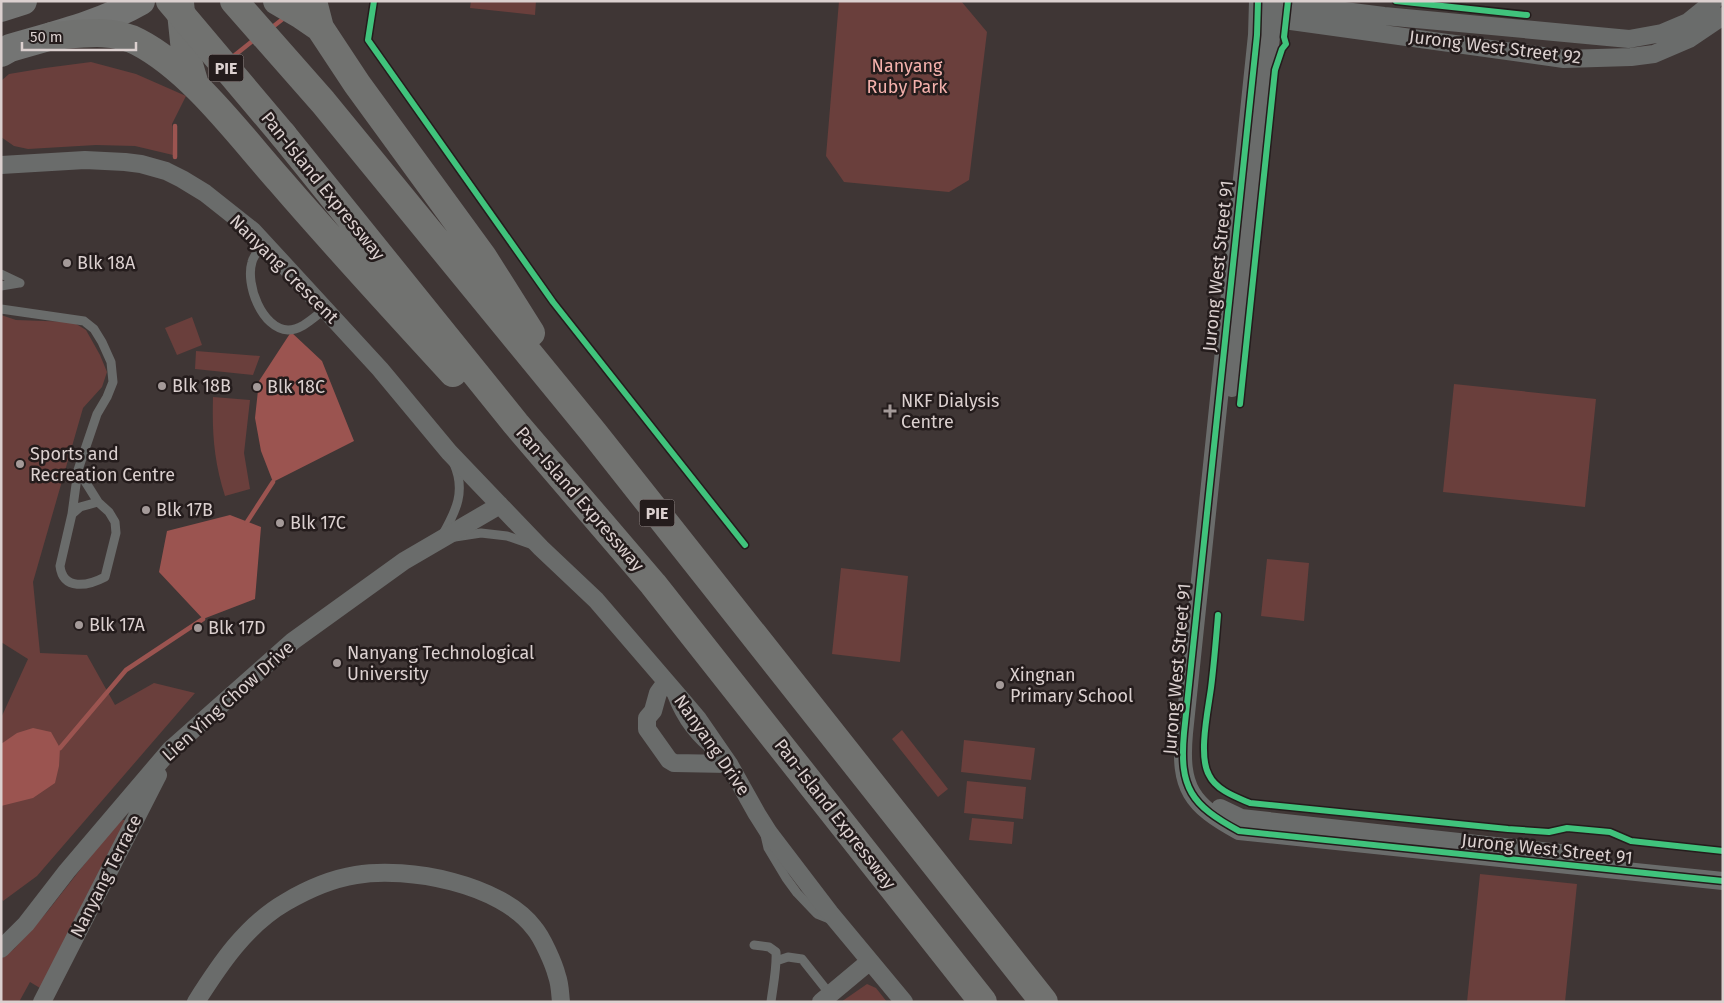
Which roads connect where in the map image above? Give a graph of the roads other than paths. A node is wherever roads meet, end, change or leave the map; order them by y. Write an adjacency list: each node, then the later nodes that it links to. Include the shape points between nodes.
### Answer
1 (23, 1): 10 (main road)
2 (141, 1): 14 (main road)
3 (170, 1): 24 (highway, Pan-Island Expressway / PIE, bridge, via 283,135)
4 (180, 1): 17 (highway, via 185,52)
5 (234, 1): 25 (highway, PIE, via 323,102)
6 (277, 1): 12 (highway)
7 (313, 1): 12 (highway)
8 (1714, 1): 13 (street, Jurong West Street 92, via 1688,22 1662,33 1629,40)
9 (1268, 7): 13 (street, Jurong West Street 92); 16 (street, Jurong West Street 92); 36 (street, Jurong West Street 91, via 1192,756 1196,778 1208,797 1223,810 1241,818); 37 (street, Jurong West Street 91, via 1183,741 1186,783 1201,806 1238,831)
10 (1, 8)
11 (1723, 16): 16 (street, Jurong West Street 92, via 1689,39 1654,54)
12 (320, 28): 25 (highway, via 483,257)
13 (1566, 34): 16 (street)
14 (52, 36): 15 (main road); 17 (highway, via 120,35 137,41 162,57)
15 (1, 53)
16 (1564, 59)
17 (194, 85): 24 (highway, via 353,265 494,417)
18 (1, 165): 19 (street, Nanyang Crescent, via 85,160 125,162 166,171 205,193)
19 (264, 243): 23 (street, Nanyang Crescent); 23 (lane, via 252,262 251,270 254,294 261,311 278,328 290,330 304,325)
20 (1, 274): 21 (lane, via 20,283)
21 (1, 286)
22 (1, 309): 27 (lane, via 84,321 102,342 111,362 112,382)
23 (324, 310): 26 (street, Nanyang Crescent, via 380,369)
24 (516, 424): 48 (highway, Pan-Island Expressway / PIE, via 653,584)
25 (594, 433): 49 (highway, PIE)
26 (449, 452): 29 (street, Nanyang Crescent); 31 (lane, via 459,478 459,499)
27 (78, 470): 28 (lane); 30 (lane)
28 (98, 502): 30 (lane, via 80,507); 30 (lane, via 115,522 116,533 105,576 98,580 72,584 61,573)
29 (500, 505): 31 (street, Lien Ying Chow Drive); 32 (street, Nanyang Drive)
30 (72, 514)
31 (440, 539): 32 (lane, via 481,533 507,536); 34 (street, Lien Ying Chow Drive, via 404,561 294,641)
32 (541, 548): 33 (street, Nanyang Drive, via 596,600)
33 (666, 682): 35 (street, Nanyang Drive); 35 (street, via 658,693 647,724 669,760 674,763)
34 (170, 750): 39 (street, Lien Ying Chow Drive, via 26,924); 43 (street, Nanyang Terrace)
35 (730, 764): 41 (street, Nanyang Drive, via 761,820)
36 (1723, 870)
37 (1723, 881)
38 (754, 945): 40 (lane, via 769,946 776,952)
39 (1, 949)
40 (776, 961): 42 (lane, via 788,957 802,959); 46 (lane)
41 (870, 961): 42 (street); 47 (street, Nanyang Drive)
42 (826, 998)
43 (42, 1002)
44 (196, 1002): 45 (street, via 237,942 285,902 332,880 358,874 387,873 416,874 464,885 516,910 535,928 541,939 557,975)
45 (561, 1002)
46 (772, 1002)
47 (904, 1002)
48 (983, 1002)
49 (1045, 1002)

